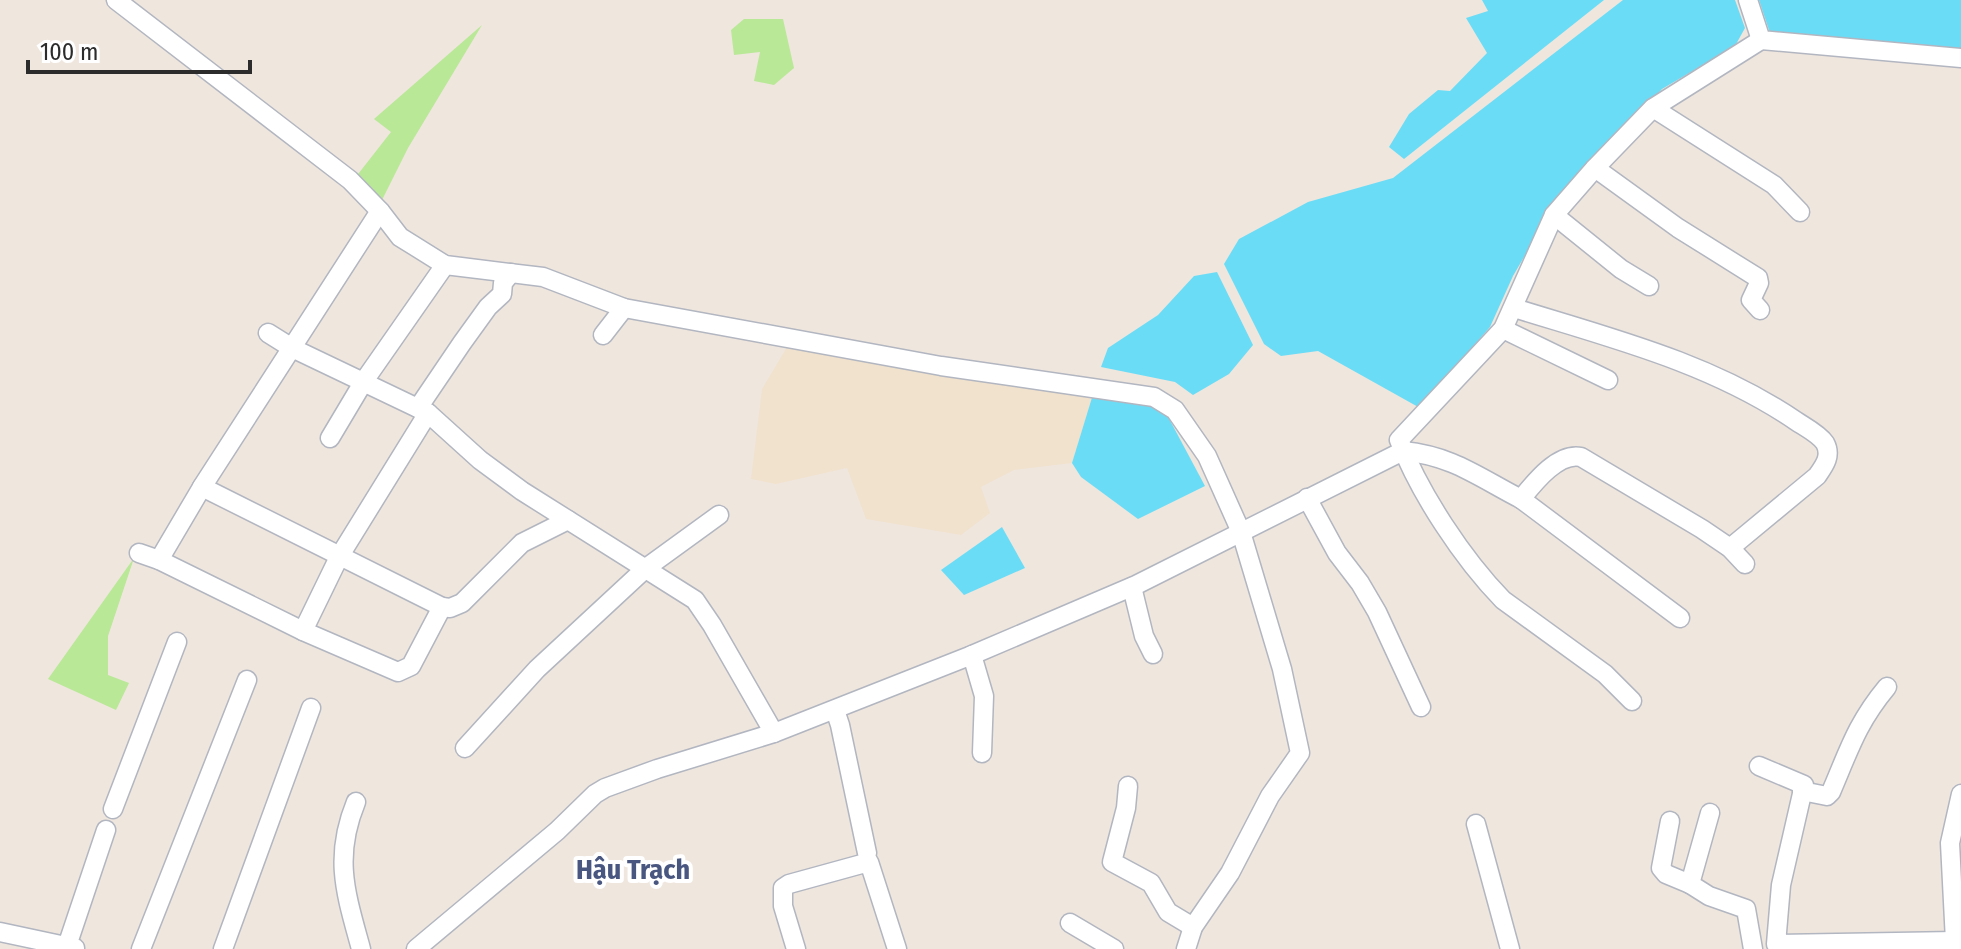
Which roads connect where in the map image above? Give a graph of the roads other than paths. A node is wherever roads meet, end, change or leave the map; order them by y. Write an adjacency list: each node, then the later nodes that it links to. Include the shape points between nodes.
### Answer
1 (116, 0): 7 (street, via 350,180)
2 (1748, 0): 3 (street)
3 (1761, 40): 4 (street); 5 (street)
4 (1961, 58)
5 (1653, 108): 6 (street); 8 (street, via 1774,185)
6 (1595, 168): 9 (street); 15 (street, via 1758,278 1751,300)
7 (380, 211): 10 (street, via 400,237); 19 (street)
8 (1800, 212)
9 (1554, 215): 12 (street); 14 (street)
10 (445, 265): 11 (street); 21 (street)
11 (511, 273): 13 (street, via 543,277); 22 (street)
12 (1649, 286)
13 (624, 308): 18 (street); 30 (street, via 941,366 1154,397 1175,410 1207,456)
14 (1514, 308): 16 (street); 31 (street, via 1707,372 1773,405 1820,437 1828,454 1817,476)
15 (1760, 310)
16 (1503, 329): 20 (street); 24 (street, via 1399,440)
17 (268, 333): 19 (street)
18 (603, 335)
19 (292, 348): 21 (street); 25 (street)
20 (1608, 380)
21 (364, 381): 22 (street); 23 (street)
22 (423, 411): 29 (street, via 496,472); 33 (street)
23 (330, 438)
24 (1403, 451): 26 (street); 27 (street, via 1456,462); 46 (street, via 1443,520 1503,600 1605,674)
25 (202, 487): 33 (street); 34 (street)
26 (1307, 498): 30 (street); 47 (street, via 1377,612)
27 (1521, 499): 31 (street, via 1561,460 1575,456); 39 (street)
28 (719, 515): 36 (street)
29 (568, 520): 36 (street); 38 (street, via 522,543 462,603)
30 (1241, 532): 37 (street); 66 (street, via 1282,669 1300,753)
31 (1730, 548): 35 (street)
32 (139, 553): 34 (street)
33 (339, 557): 38 (street); 40 (street)
34 (159, 560): 40 (street)
35 (1745, 564)
36 (646, 568): 50 (street, via 702,609); 51 (street, via 537,669)
37 (1132, 587): 42 (street); 43 (street)
38 (442, 607): 40 (street, via 411,666 398,672)
39 (1680, 618)
40 (303, 631)
41 (177, 642): 58 (street)
42 (1153, 654)
43 (972, 655): 49 (street); 52 (street, via 984,696)
44 (247, 680): 71 (street)
45 (1887, 687): 55 (street, via 1857,727 1831,792 1820,797)
46 (1632, 701)
47 (1421, 707)
48 (311, 708): 72 (street)
49 (835, 710): 50 (street); 63 (street)
50 (774, 733): 74 (street, via 595,794)
51 (465, 748)
52 (982, 753)
53 (1759, 766): 55 (street, via 1804,785)
54 (1128, 786): 66 (street, via 1112,862 1151,883 1168,912)
55 (1802, 791): 69 (street, via 1781,885)
56 (1961, 794): 68 (street, via 1950,843)
57 (356, 802): 73 (street, via 343,875)
58 (113, 809)
59 (1710, 813): 64 (street)
60 (1670, 821): 64 (street, via 1661,868)
61 (1476, 824): 79 (street)
62 (106, 830): 70 (street)
63 (867, 853)
64 (1690, 884): 80 (street, via 1746,909)
65 (1070, 923): 77 (street)
66 (1193, 927): 78 (street)
67 (0, 932): 70 (street)
68 (1958, 941): 69 (street)
69 (1776, 944): 80 (street)
70 (72, 948)
71 (141, 949)
72 (223, 949)
73 (361, 949)
74 (416, 949)
75 (796, 949): 76 (street, via 783,888 869,862)
76 (897, 949)
77 (1114, 949)
78 (1186, 949)
79 (1510, 949)
80 (1754, 949)

